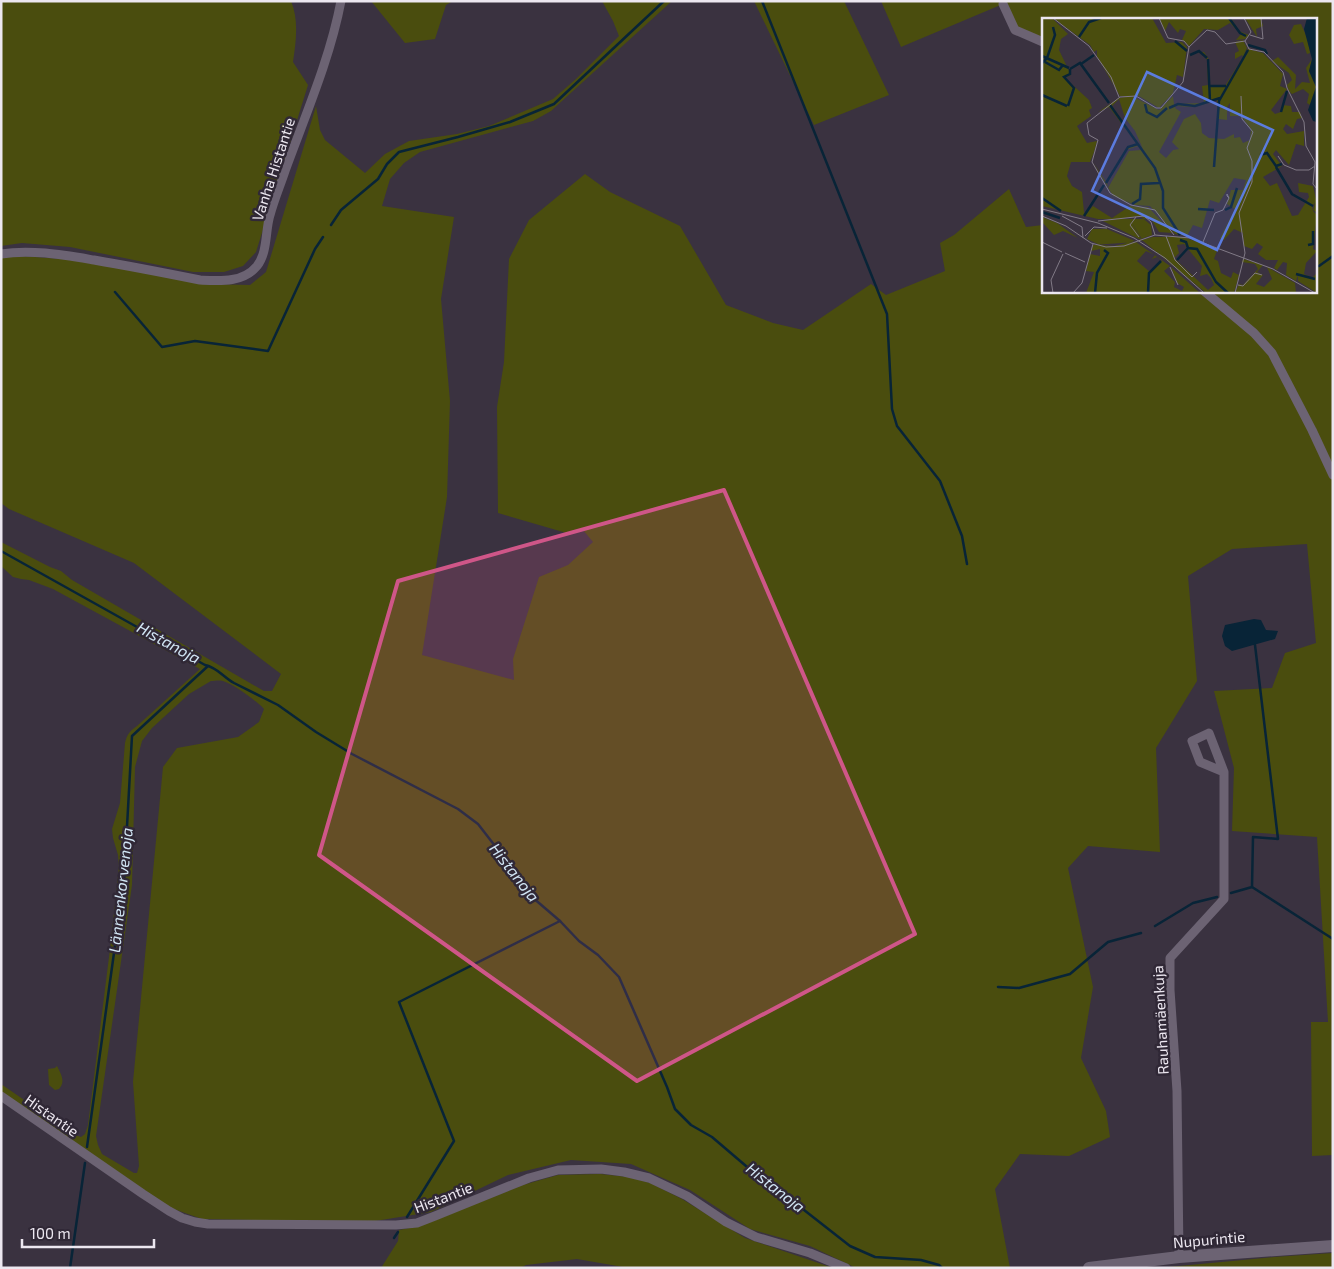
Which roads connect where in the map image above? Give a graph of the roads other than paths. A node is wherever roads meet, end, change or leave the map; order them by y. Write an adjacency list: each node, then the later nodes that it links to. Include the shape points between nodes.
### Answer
1 (341, 1): 4 (street, Vanha Histantie, via 330,48 270,214 263,256 247,275 233,280 200,280 76,257 45,253)
2 (1003, 4): 3 (street, via 1015,30)
3 (1042, 42)
4 (1, 254)
5 (1205, 292): 6 (street, via 1254,333 1272,353)
6 (1333, 475)
7 (1224, 772): 10 (street, Rauhamäenkuja, via 1224,900 1170,958 1177,1091)
8 (1, 1096): 11 (street, Histantie, via 142,1194 182,1218 195,1222 396,1225 435,1216 529,1178 558,1170 601,1169 649,1178 687,1196 742,1230)
9 (1333, 1246): 10 (main road, Nupurintie)
10 (1179, 1258): 12 (main road, Nupurintie)
11 (846, 1268)
12 (1089, 1268)

